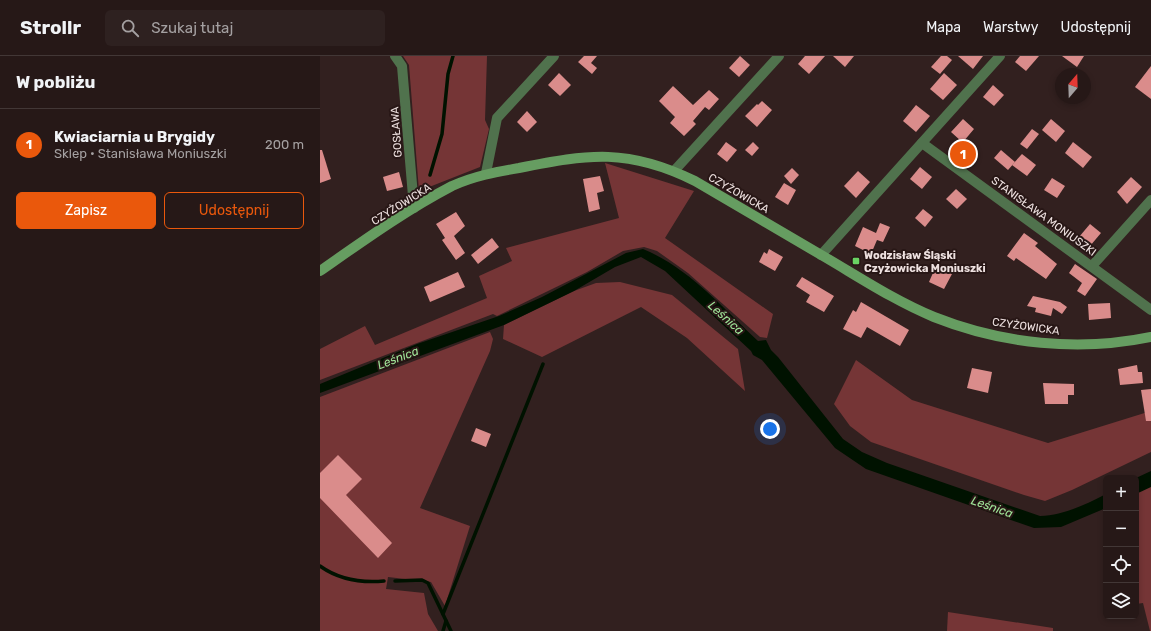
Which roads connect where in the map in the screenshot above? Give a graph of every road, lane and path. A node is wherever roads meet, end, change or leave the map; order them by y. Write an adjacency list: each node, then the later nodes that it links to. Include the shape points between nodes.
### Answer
1 (395, 56): 9 (street, GOSŁAWA, via 402,66)
2 (554, 56): 7 (street, via 497,118)
3 (779, 56): 6 (street)
4 (1000, 56): 5 (street)
5 (922, 143): 10 (street); 11 (street, STANISŁAWA MONIUSZKI)
6 (674, 171): 7 (street, CZYŻOWICKA, via 643,161 603,156 553,161); 10 (street, CZYŻOWICKA)
7 (486, 173): 9 (street, CZYŻOWICKA, via 453,186)
8 (1151, 200): 11 (street)
9 (414, 208): 12 (street, CZYŻOWICKA)
10 (821, 255): 14 (street, CZYŻOWICKA, via 891,296 934,316 1000,336 1034,342 1080,344 1102,344)
11 (1092, 266): 13 (street, STANISŁAWA MONIUSZKI)
12 (320, 271)
13 (1151, 310)
14 (1151, 337)

